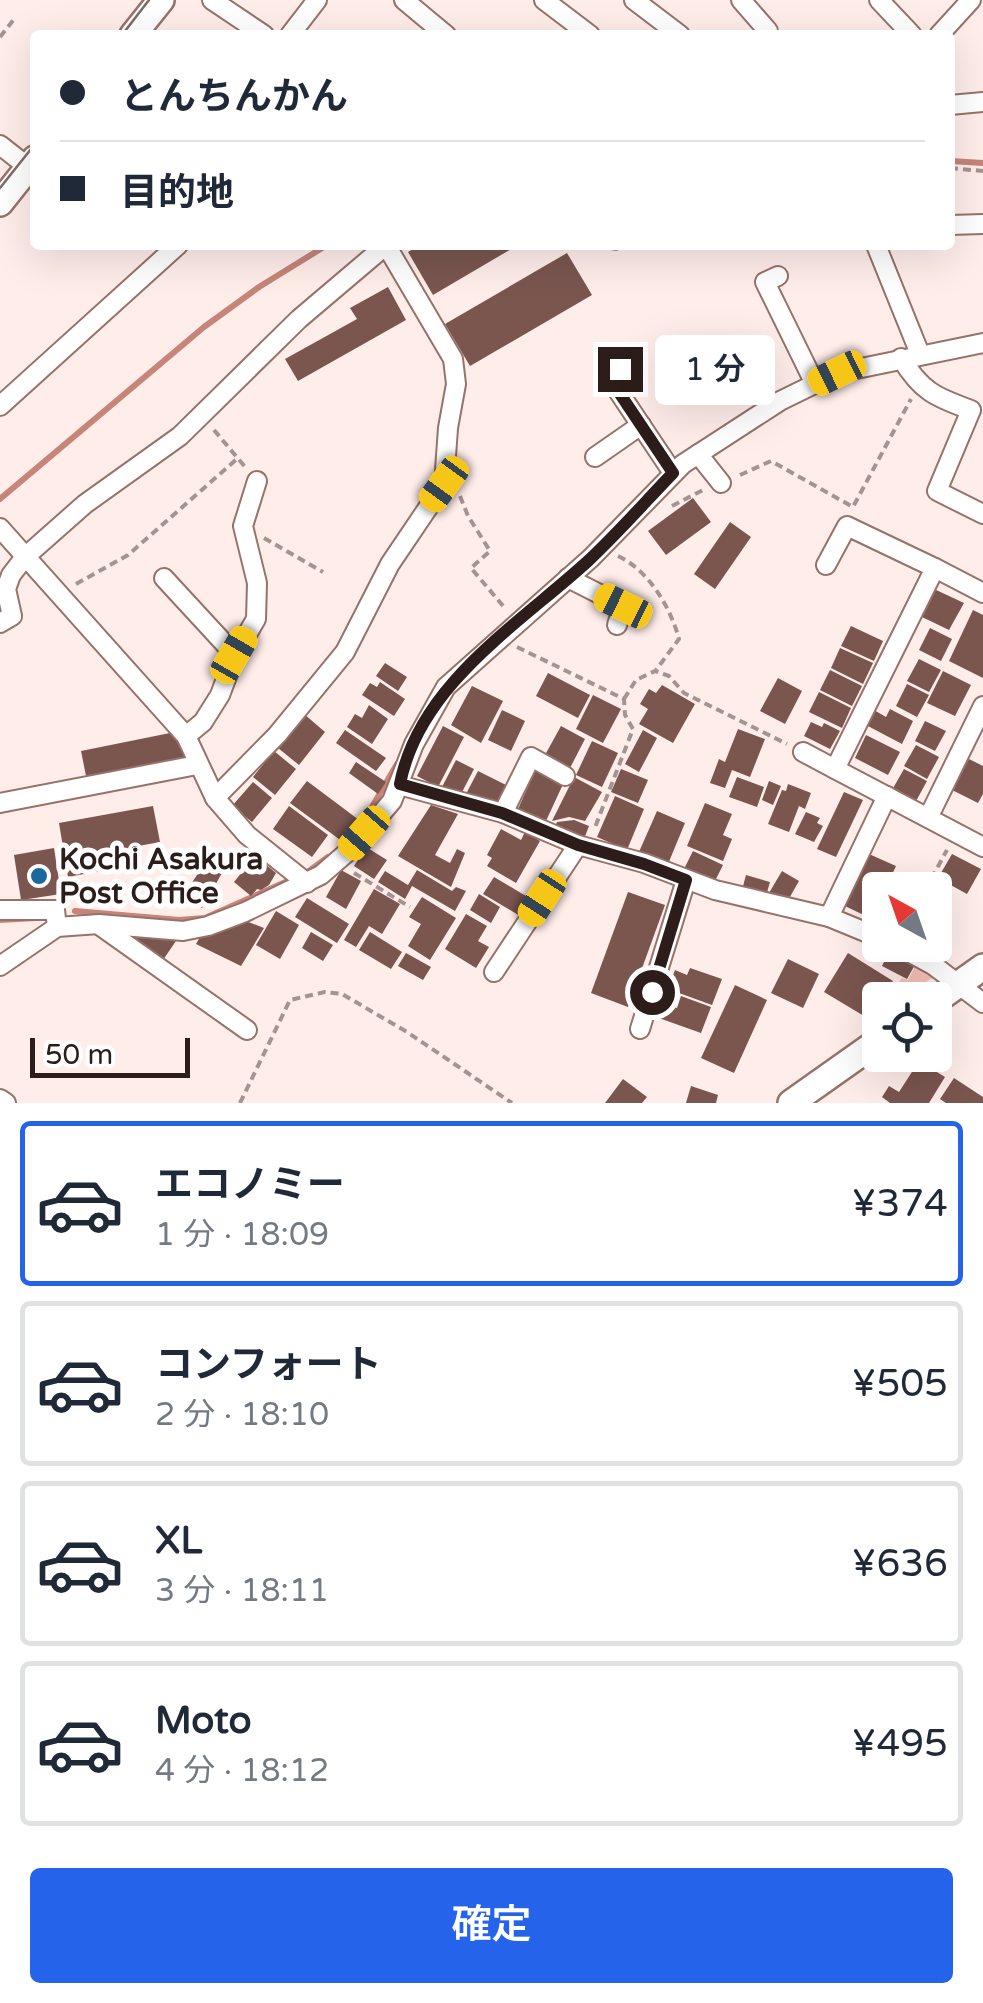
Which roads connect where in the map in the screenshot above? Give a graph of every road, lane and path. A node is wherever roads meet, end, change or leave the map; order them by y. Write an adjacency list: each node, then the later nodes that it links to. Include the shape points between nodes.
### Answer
1 (161, 0): 11 (street)
2 (212, 0): 12 (street)
3 (317, 0): 13 (street)
4 (404, 0): 14 (street)
5 (544, 0): 15 (street)
6 (634, 0): 16 (street)
7 (741, 0): 17 (street)
8 (880, 0): 18 (street)
9 (972, 0): 19 (street)
10 (15, 18): 20 (path)
11 (138, 30)
12 (257, 30)
13 (294, 30)
14 (440, 30)
15 (583, 30)
16 (673, 30)
17 (763, 30)
18 (907, 30)
19 (944, 30)
20 (0, 37)
21 (983, 102): 22 (street)
22 (955, 105)
23 (0, 145): 24 (street)
24 (30, 162)
25 (30, 166): 28 (street)
26 (955, 168): 27 (path)
27 (983, 171)
28 (0, 204)
29 (983, 224): 30 (street)
30 (955, 225)
31 (172, 250): 41 (street)
32 (380, 250): 42 (street, via 298,318)
33 (389, 250): 47 (street, via 453,359)
34 (878, 250): 37 (street)
35 (765, 283): 39 (street)
36 (983, 343): 37 (street)
37 (910, 356): 39 (street); 40 (street)
38 (620, 369): 43 (street, via 608,376)
39 (815, 384): 44 (street)
40 (919, 384): 50 (path, via 852,506 771,461); 52 (street, via 971,410 937,491)
41 (0, 406)
42 (201, 414): 46 (path); 56 (street)
43 (641, 425): 45 (street); 48 (street)
44 (698, 454): 48 (street); 50 (street)
45 (596, 457)
46 (238, 458): 49 (path); 63 (path, via 128,556)
47 (447, 469): 65 (path, via 490,551 471,568); 79 (street, via 345,652)
48 (673, 473): 55 (street)
49 (257, 481): 53 (street)
50 (721, 483): 51 (path)
51 (663, 513)
52 (983, 514)
53 (243, 526): 59 (path); 68 (street, via 257,583 256,619)
54 (0, 528): 56 (street)
55 (599, 550): 61 (street); 69 (path, via 637,565 674,622 679,639)
56 (25, 557): 63 (street); 64 (street, via 6,589 12,616)
57 (826, 564): 58 (street, via 847,526)
58 (934, 568): 62 (street); 75 (street)
59 (323, 572)
60 (164, 578): 68 (street)
61 (568, 578): 65 (street); 66 (street, via 623,606)
62 (983, 593)
63 (59, 594): 72 (street)
64 (0, 623)
65 (514, 624): 67 (street)
66 (616, 626)
67 (499, 638): 70 (path); 77 (street, via 446,688)
68 (234, 655): 72 (street, via 220,694)
69 (655, 671): 70 (path, via 636,680); 73 (path, via 684,693)
70 (624, 698): 84 (path, via 633,729)
71 (983, 706): 82 (street)
72 (186, 736): 74 (street)
73 (804, 752): 75 (street)
74 (197, 765): 79 (street); 80 (street)
75 (835, 769): 78 (street)
76 (566, 776): 81 (street, via 531,757)
77 (400, 784): 81 (street); 86 (street)
78 (887, 796): 82 (street); 92 (street)
79 (215, 798): 89 (street, via 247,836)
80 (0, 804)
81 (502, 813): 84 (street)
82 (928, 818): 83 (street)
83 (956, 833): 85 (street); 87 (path)
84 (583, 846): 88 (street); 99 (street)
85 (983, 847)
86 (337, 862): 89 (street); 90 (path)
87 (935, 872)
88 (686, 880): 92 (street); 103 (street)
89 (307, 883): 93 (street, via 182,931)
90 (410, 906)
91 (0, 910): 94 (street, via 55,910)
92 (829, 917): 95 (street)
93 (99, 924): 94 (street); 104 (street)
94 (58, 927): 97 (street)
95 (862, 931)
96 (927, 962): 100 (street)
97 (0, 966)
98 (983, 968): 100 (street)
99 (494, 972)
100 (958, 985): 101 (street); 102 (street)
101 (952, 989)
102 (983, 1003)
103 (640, 1029)
104 (248, 1030)
105 (862, 1053): 108 (street)
106 (240, 1103): 107 (path, via 290,1000 324,992 342,994 408,1032)
107 (512, 1103)
108 (791, 1103)

